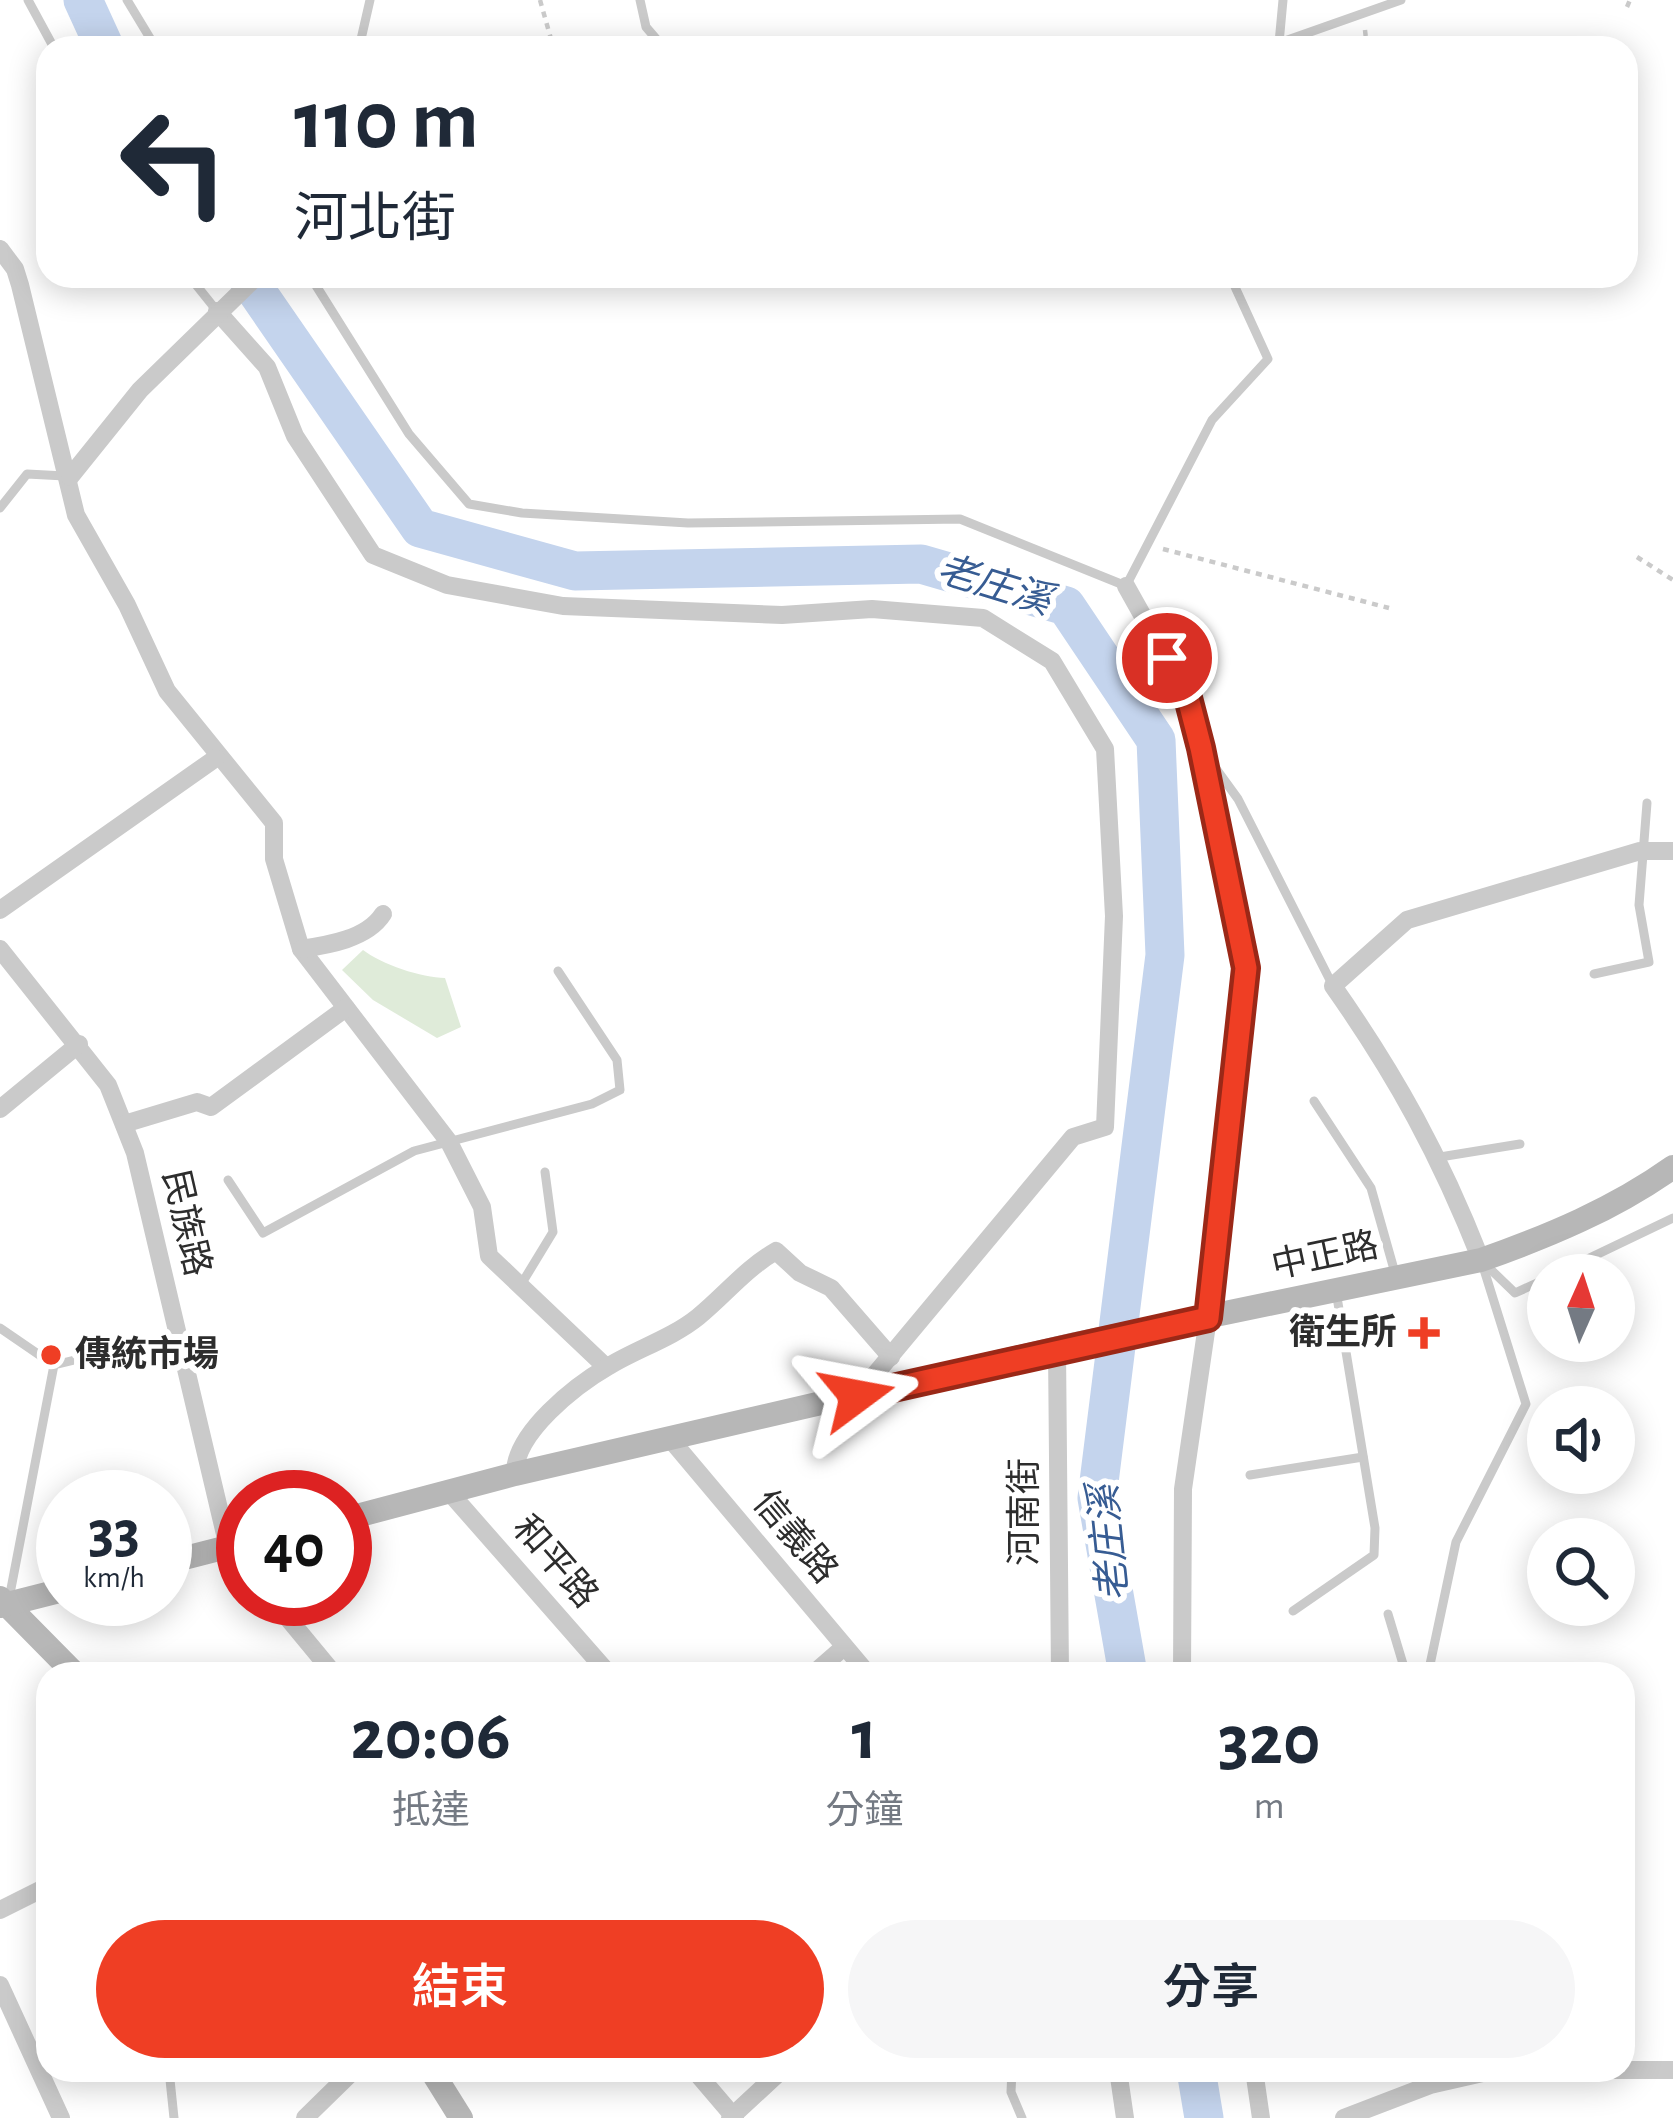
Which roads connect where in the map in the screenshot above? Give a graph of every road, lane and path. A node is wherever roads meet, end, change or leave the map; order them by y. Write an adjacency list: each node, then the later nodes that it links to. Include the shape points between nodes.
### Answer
1 (28, 0): 8 (lane)
2 (127, 0): 9 (lane)
3 (370, 0): 10 (lane)
4 (539, 0): 11 (path)
5 (640, 0): 12 (lane)
6 (1283, 0): 13 (lane)
7 (1401, 0): 14 (lane)
8 (48, 36)
9 (150, 36)
10 (362, 36)
11 (550, 36)
12 (654, 36)
13 (1279, 36)
14 (1303, 36)
15 (0, 249): 21 (street, via 15,269)
16 (199, 288): 20 (lane)
17 (244, 288): 20 (street)
18 (318, 288): 26 (lane, via 409,434 469,504 688,523 960,519)
19 (1235, 288): 23 (lane, via 1268,359 1212,420)
20 (218, 311): 21 (street); 62 (street, via 268,367 295,436 373,555 447,585 563,606 983,618 1052,661 1105,749 1114,916 1105,1127 1073,1137)
21 (70, 476): 22 (lane, via 27,474); 29 (street, via 76,515 167,691)
22 (0, 508)
23 (1146, 544): 26 (lane); 27 (path)
24 (1637, 556): 25 (path)
25 (1673, 580)
26 (1126, 586): 28 (street, via 1187,694)
27 (1389, 608)
28 (1201, 748): 39 (lane, via 1238,799); 58 (street, via 1246,968)
29 (217, 758): 33 (street); 36 (street, via 274,823 274,859)
30 (1647, 803): 32 (lane)
31 (1673, 850): 32 (street)
32 (1640, 851): 38 (lane, via 1649,962); 39 (street, via 1407,920)
33 (0, 910)
34 (383, 914): 36 (street, via 335,944)
35 (0, 949): 41 (street, 民族路)
36 (301, 949): 40 (street)
37 (558, 971): 45 (lane, via 617,1060 620,1090)
38 (1594, 974)
39 (1333, 986): 47 (street)
40 (346, 1008): 44 (street, via 211,1108 197,1102); 45 (street)
41 (79, 1044): 43 (street); 44 (street, 民族路)
42 (1314, 1101): 54 (lane, via 1371,1188)
43 (0, 1109)
44 (124, 1124): 60 (street, 民族路)
45 (449, 1142): 50 (lane, via 414,1151 263,1233); 55 (street, via 482,1207 489,1256)
46 (1520, 1144): 47 (lane)
47 (1440, 1157): 53 (street)
48 (1673, 1167): 53 (street, 中正路, via 1618,1202)
49 (545, 1172): 55 (lane, via 553,1232)
50 (228, 1180)
51 (1673, 1218): 52 (lane)
52 (1597, 1254)
53 (1481, 1260): 54 (street, 中正路); 56 (lane, via 1515,1293); 87 (lane, via 1526,1404 1456,1542)
54 (1396, 1278): 57 (street, 中正路)
55 (520, 1286): 64 (street)
56 (1527, 1287)
57 (1336, 1291): 58 (street, 中正路); 67 (lane)
58 (1208, 1318): 61 (street, 中正路); 85 (street, via 1183,1489)
59 (0, 1328): 63 (lane)
60 (178, 1335): 63 (lane); 68 (street, 民族路)
61 (1066, 1346): 65 (street, 中正路); 84 (street, 河南街)
62 (891, 1357): 64 (street, via 831,1288 776,1251 695,1319); 65 (street)
63 (54, 1365): 74 (lane)
64 (606, 1367): 69 (street, via 527,1438)
65 (857, 1396): 66 (street, 中正路)
66 (672, 1441): 69 (street, 中正路); 78 (street, 信義路)
67 (1363, 1457): 70 (lane); 75 (lane, via 1374,1555)
68 (216, 1472)
69 (515, 1474): 71 (street, 中正路)
70 (1250, 1475)
71 (451, 1493): 72 (street, 中正路); 81 (street, 和平路)
72 (372, 1512)
73 (36, 1596): 74 (street)
74 (3, 1603): 79 (street)
75 (1293, 1611)
76 (1388, 1614): 86 (lane)
77 (294, 1626): 80 (street)
78 (844, 1647): 82 (street); 83 (street, 信義路)
79 (63, 1662)
80 (324, 1662)
81 (599, 1662)
82 (826, 1662)
83 (857, 1662)
84 (1060, 1662)
85 (1182, 1662)
86 (1402, 1662)
87 (1431, 1662)
88 (36, 1892): 89 (street)
89 (0, 1910)
90 (0, 1984): 91 (street)
91 (36, 2063)
92 (1635, 2070): 93 (street)
93 (1673, 2070)
94 (45, 2082): 105 (street)
95 (170, 2082): 106 (lane)
96 (342, 2082): 107 (street)
97 (438, 2082): 108 (street)
98 (704, 2082): 104 (street)
99 (767, 2082): 104 (street)
100 (1011, 2082): 109 (lane)
101 (1120, 2082): 110 (street)
102 (1256, 2082): 111 (street)
103 (1433, 2082): 112 (street)
104 (733, 2117)
105 (61, 2118)
106 (174, 2118)
107 (305, 2118)
108 (461, 2118)
109 (1022, 2118)
110 (1125, 2118)
111 (1261, 2118)
112 (1344, 2118)

